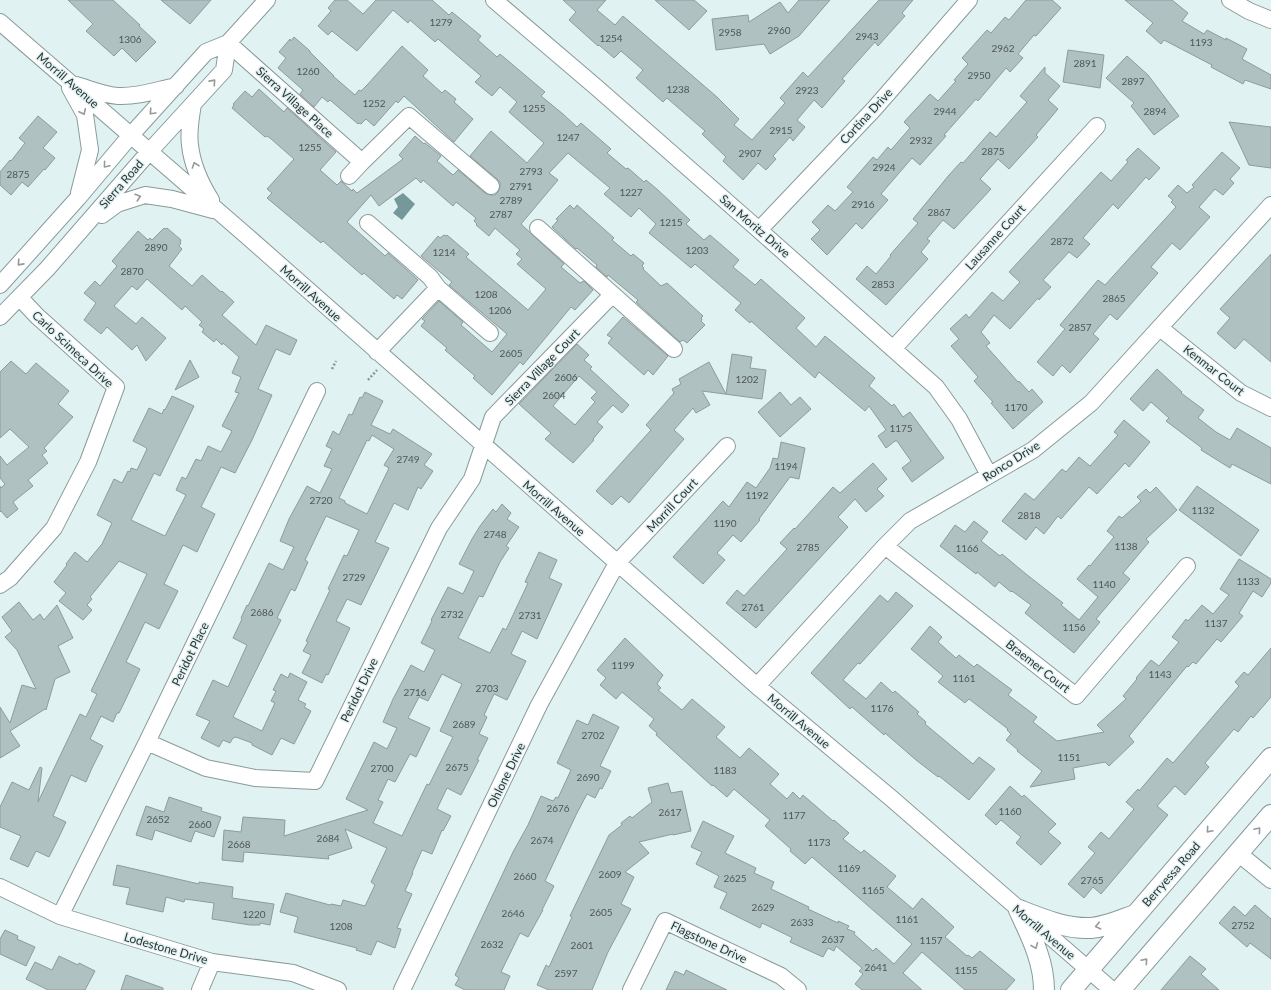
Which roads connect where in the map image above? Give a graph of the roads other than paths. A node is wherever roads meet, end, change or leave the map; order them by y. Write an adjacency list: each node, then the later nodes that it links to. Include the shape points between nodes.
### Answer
1 (267, 0): 7 (street, Sierra Road)
2 (969, 0): 23 (street, Cortina Drive, via 874,109)
3 (1230, 0): 5 (street)
4 (505, 3): 23 (street, San Moritz Drive)
5 (1271, 20)
6 (0, 22): 8 (street, Morrill Avenue)
7 (228, 43): 9 (street, Sierra Road, via 206,52); 10 (street, Sierra Road, one-way to 7, via 224,70); 14 (street, Sierra Village Place)
8 (67, 81): 9 (street, via 118,96 133,96); 12 (street, Morrill Avenue); 17 (street, one-way to 17, via 85,115 90,150)
9 (176, 86): 12 (street, Sierra Road, one-way to 12)
10 (193, 104): 13 (street, Sierra Road); 19 (street, one-way to 10, via 203,187 193,159 190,144)
11 (1098, 126): 32 (street, Lausanne Court)
12 (131, 135): 13 (street, Morrill Avenue); 17 (street, Sierra Road, one-way to 17)
13 (149, 152): 19 (street, Morrill Avenue); 22 (street, Sierra Road)
14 (362, 162): 15 (street); 16 (street, via 409,116)
15 (349, 176)
16 (491, 186)
17 (78, 198): 24 (street, Sierra Road, one-way to 24)
18 (1271, 205): 29 (street, Ronco Drive)
19 (219, 212): 22 (street, one-way to 19, via 117,204 145,195 172,198); 33 (street, Morrill Avenue)
20 (368, 223): 25 (street, via 430,276)
21 (538, 228): 26 (street)
22 (81, 230): 27 (street, Sierra Road)
23 (760, 230): 32 (street, San Moritz Drive)
24 (0, 285)
25 (438, 288): 30 (street); 33 (street)
26 (612, 295): 31 (street); 36 (street, Sierra Village Court, via 493,417)
27 (20, 298): 28 (street, Sierra Road); 42 (street, Carlo Scimeca Drive, via 116,387 88,462 54,528 10,578)
28 (0, 317)
29 (1160, 328): 35 (street, Kenmar Court, via 1241,393); 38 (street, Ronco Drive, via 1091,403 1033,450)
30 (490, 333)
31 (674, 349)
32 (893, 349): 38 (street, San Moritz Drive, via 936,387 959,419)
33 (377, 352): 36 (street, Morrill Avenue)
34 (317, 391): 44 (street, Peridot Place)
35 (1271, 408)
36 (484, 446): 40 (street, Morrill Avenue); 44 (street, Peridot Drive, via 472,479 439,528 315,781 255,778 206,768)
37 (727, 446): 40 (street, Morrill Court)
38 (989, 475): 39 (street, Ronco Drive, via 910,521)
39 (885, 546): 41 (street, Braemer Court, via 1076,696); 43 (street, Ronco Drive)
40 (617, 563): 43 (street, Morrill Avenue); 57 (street, Ohlone Drive, via 540,706)
41 (1187, 566)
42 (0, 585)
43 (757, 686): 50 (street, Morrill Avenue)
44 (147, 742): 52 (street, Peridot Place)
45 (1271, 758): 51 (main road, Berryessa Road, one-way to 51)
46 (1271, 815): 47 (main road, one-way to 46)
47 (1238, 853): 48 (street); 63 (main road, one-way to 47)
48 (1271, 880)
49 (0, 887): 52 (street, Lodestone Drive)
50 (1019, 910): 51 (main road, one-way to 50, via 1091,928 1055,923); 54 (street, Morrill Avenue); 60 (main road, one-way to 60, via 1038,954)
51 (1135, 915): 54 (main road, Berryessa Road)
52 (60, 916): 53 (street, Lodestone Drive)
53 (212, 962): 55 (street); 56 (street, Lodestone Drive, via 293,973)
54 (1089, 969): 61 (main road, Berryessa Road); 62 (street, Morrill Avenue)
55 (200, 990)
56 (338, 990)
57 (402, 990)
58 (631, 990): 59 (street, Flagstone Drive, via 665,922 781,976)
59 (798, 990)
60 (1044, 990)
61 (1071, 990)
62 (1112, 990)
63 (1120, 990)

